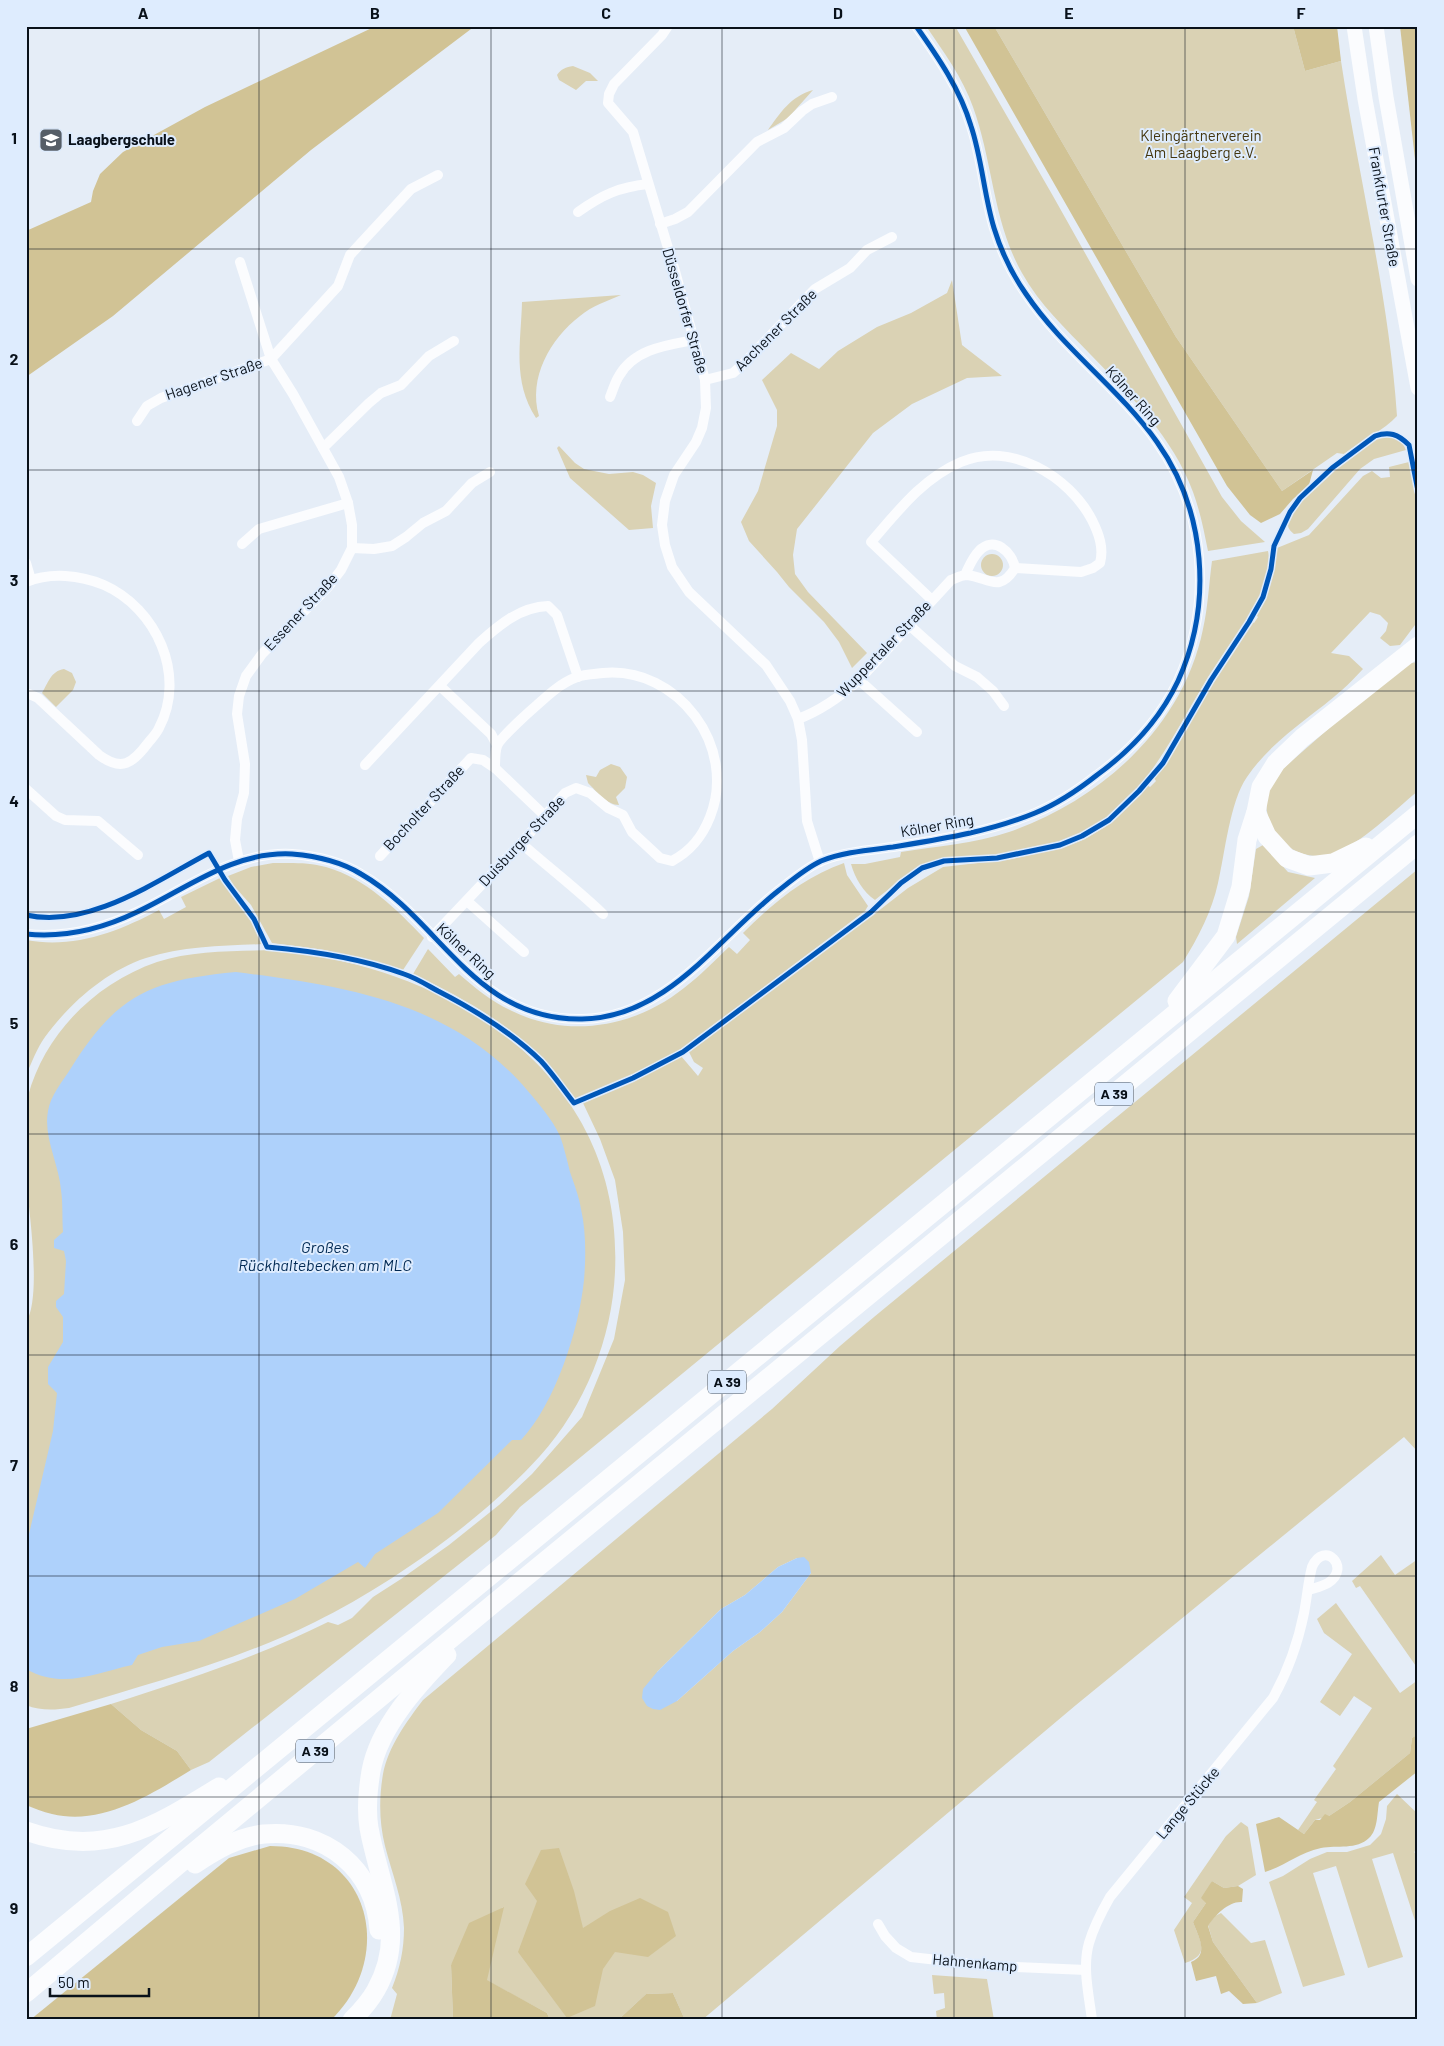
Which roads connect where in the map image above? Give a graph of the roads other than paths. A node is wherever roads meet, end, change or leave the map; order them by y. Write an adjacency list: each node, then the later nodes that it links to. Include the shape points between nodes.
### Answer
1 (668, 26): 7 (street, Düsseldorfer Straße, via 614,84 609,94 608,103 632,132)
2 (916, 26): 52 (street, Kölner Ring, via 956,88 971,124 994,229 1007,262 1027,296 1159,445 1181,483 1196,532 1200,597 1192,644 1176,684 1154,720 1119,759 1081,788 1043,810 1003,826)
3 (1354, 26): 17 (street, Frankfurter Straße)
4 (1376, 26): 12 (street, Frankfurter Straße)
5 (832, 97): 9 (street, via 812,104 784,128 757,142 688,212)
6 (438, 175): 15 (street, via 411,189 350,255 338,286)
7 (648, 184): 8 (street, via 614,191); 9 (street, Düsseldorfer Straße)
8 (578, 212)
9 (660, 224): 13 (street, Düsseldorfer Straße)
10 (892, 237): 16 (street, Aachener Straße, via 867,250 850,268 815,289 732,373)
11 (240, 262): 15 (street, Essener Straße)
12 (1418, 279)
13 (694, 340): 16 (street, Düsseldorfer Straße); 18 (street, via 651,349 633,360 620,374)
14 (454, 341): 20 (street, via 429,356 401,385 381,393)
15 (271, 360): 19 (street, Hagener Straße, via 161,398 147,406); 20 (street, Essener Straße)
16 (705, 380): 37 (street, Düsseldorfer Straße, via 706,408 702,428 674,475 665,501 662,525 665,545 672,567 689,592 766,665)
17 (1418, 388)
18 (610, 397)
19 (138, 421)
20 (323, 448): 22 (street, Essener Straße)
21 (490, 472): 24 (street, via 472,483 446,511 392,546 374,550)
22 (348, 503): 23 (street, via 259,529); 24 (street, Essener Straße)
23 (242, 544)
24 (352, 548): 51 (street, Essener Straße, via 328,587 262,654 246,676 237,714 245,764 244,793 235,840)
25 (26, 563): 28 (street)
26 (1015, 568): 27 (street, via 1003,581 992,583); 27 (street, via 1014,559 1007,551 998,545 988,545 973,557); 29 (street, via 1081,572 1094,568 1100,563 1103,551 1096,527 1068,488 1049,473 1012,458 963,461 927,481 871,542)
27 (965, 575): 29 (street, Wuppertaler Straße, via 951,580)
28 (29, 581): 35 (street, via 55,576 93,580 134,604 153,626 164,650 169,670 169,691 160,728 138,757 119,764 106,760 38,698)
29 (932, 600): 30 (street, Wuppertaler Straße)
30 (910, 625): 33 (street, Wuppertaler Straße); 36 (street, via 955,666 977,677)
31 (1417, 646): 43 (highway, via 1302,738 1276,763 1261,787)
32 (578, 677): 34 (street, via 557,615 548,606 533,607 494,629); 39 (street, via 553,690); 45 (street, Duisburger Straße, via 620,672 654,681 684,703 700,722 712,748 718,777 713,810 701,835 686,854 672,861 660,858 630,830 623,815 590,793 576,788 566,793)
33 (859, 680): 37 (street, Wuppertaler Straße, via 823,708); 38 (street)
34 (440, 686): 39 (street, via 491,734); 40 (street)
35 (26, 695)
36 (1004, 706)
37 (798, 719): 52 (street, Düsseldorfer Straße, via 807,821)
38 (917, 732)
39 (497, 745): 41 (street)
40 (365, 765)
41 (494, 768): 45 (street); 50 (street, Bocholter Straße, via 483,760 471,758)
42 (26, 789): 49 (street, via 56,816 65,820 98,822)
43 (1256, 812): 46 (highway, via 1267,836 1287,858 1310,866 1333,863); 58 (highway, via 1247,840 1241,887 1226,936)
44 (1418, 814): 46 (highway, A 39)
45 (544, 815): 47 (street, Duisburger Straße)
46 (1394, 834): 58 (highway, A 39)
47 (521, 843): 53 (street, Duisburger Straße); 54 (street)
48 (1418, 844): 60 (highway, A 39)
49 (138, 856)
50 (380, 856)
51 (238, 861): 55 (street, Kölner Ring, via 96,929 66,934); 56 (street, Kölner Ring, via 287,854 321,858 347,866 400,902)
52 (820, 862): 56 (street, Kölner Ring, via 763,903 679,981 650,1001 614,1015 583,1019 549,1016 518,1006 486,988)
53 (467, 901): 56 (street, Duisburger Straße); 57 (street)
54 (603, 914)
55 (26, 934)
56 (432, 936)
57 (524, 952)
58 (1151, 1033): 61 (highway, A 39)
59 (1309, 1590): 66 (street, Lange Stücke, via 1296,1646 1274,1698 1110,1897 1089,1944)
60 (499, 1599): 63 (highway, A 39); 68 (highway, via 413,1691 382,1740 371,1770 369,1825 392,1928 386,1968 376,1990)
61 (285, 1744): 62 (highway, via 157,1824 121,1838 68,1842); 65 (highway, A 39)
62 (26, 1832)
63 (133, 1904): 67 (highway, A 39); 68 (highway, via 216,1850 238,1841 262,1834 285,1833 324,1844 353,1866 372,1894 377,1910 378,1960)
64 (878, 1924): 66 (street, Hahnenkamp, via 896,1948 911,1957 991,1966)
65 (26, 1957)
66 (1086, 1970): 69 (street, Lange Stücke)
67 (26, 1993)
68 (357, 2015)
69 (1092, 2020)

